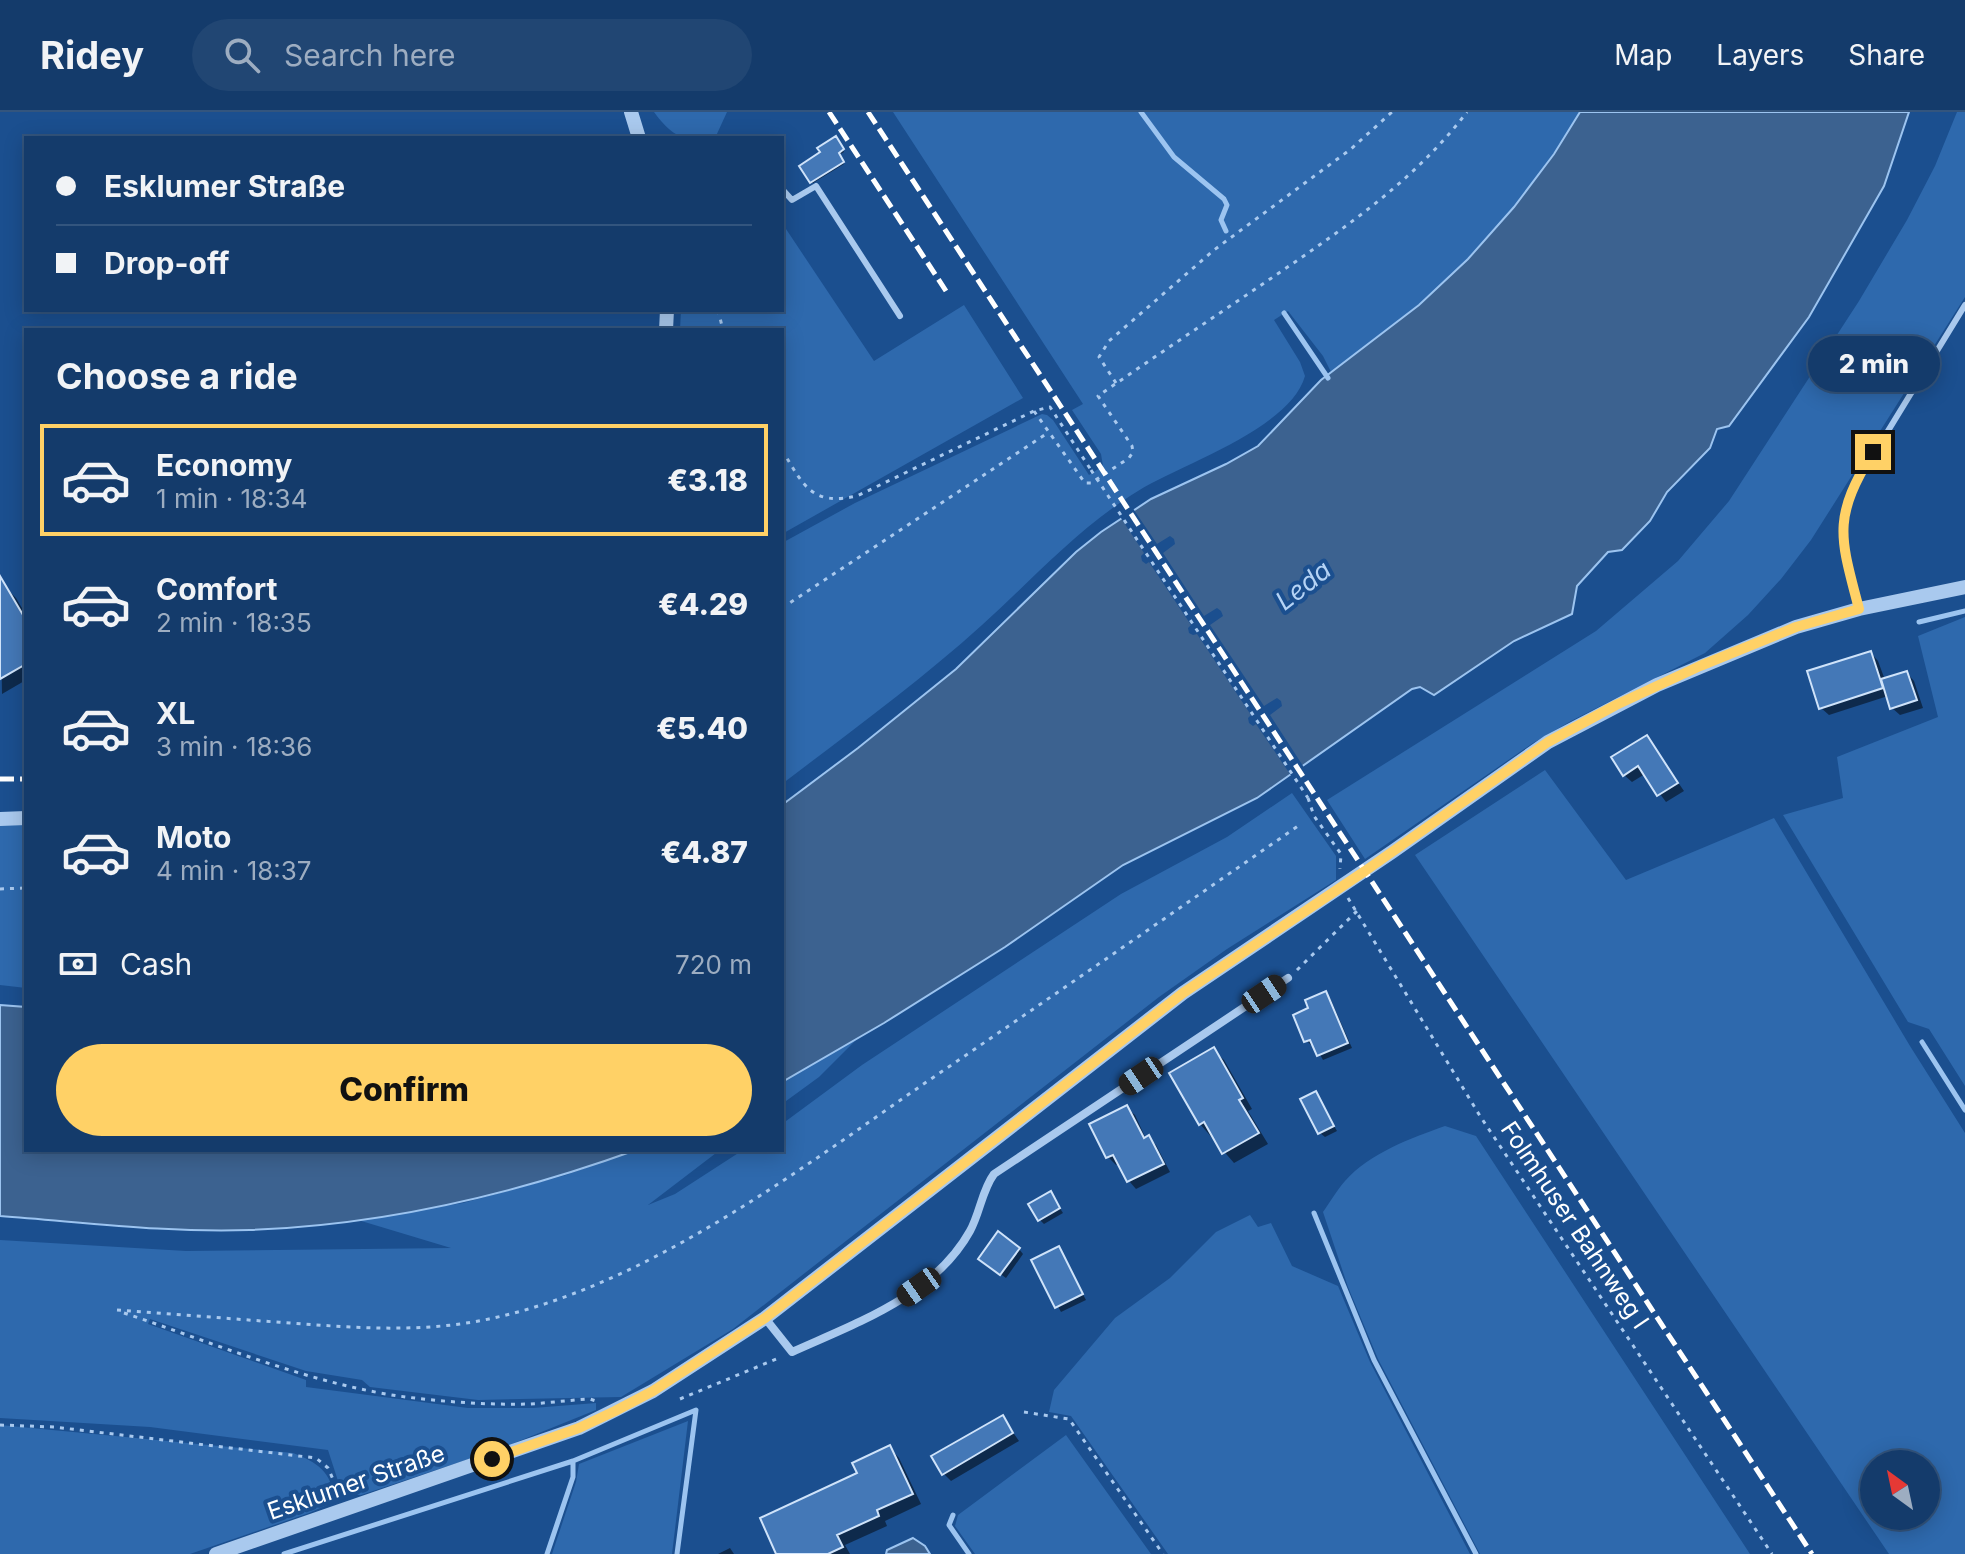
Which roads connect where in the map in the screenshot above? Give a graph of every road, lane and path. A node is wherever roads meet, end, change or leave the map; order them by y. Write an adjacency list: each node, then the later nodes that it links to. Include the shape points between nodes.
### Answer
1 (631, 112): 4 (street)
2 (1467, 112): 8 (path, via 1383,199)
3 (1390, 113): 8 (path, via 1351,149 1214,250 1109,341 1099,357)
4 (638, 136)
5 (784, 191): 7 (lane, via 792,200 816,186)
6 (1965, 305): 14 (lane, via 1850,493 1843,542)
7 (900, 316)
8 (1116, 383): 10 (path, via 1098,396 1132,446 1129,458 1085,483)
9 (1034, 411): 10 (path); 11 (path, via 857,496 834,501 802,482); 18 (path, bridge, via 1050,407)
10 (1049, 432): 13 (path)
11 (784, 453)
12 (1965, 587): 14 (street, Esklumer Straße)
13 (784, 607)
14 (1859, 609): 22 (street, Esklumer Straße, via 1796,627 1700,666 1603,712 1520,760 1183,993)
15 (24, 818): 16 (street)
16 (0, 819)
17 (1298, 826): 25 (path, via 817,1158 703,1229 598,1284 543,1305 435,1328 384,1330 117,1310 369,1390 492,1403 590,1399)
18 (1341, 854)
19 (24, 888): 20 (path)
20 (0, 889)
21 (1288, 978): 23 (street, via 994,1174 970,1231 919,1287 878,1313); 31 (path, Folmhuser Bahnweg I, via 1357,911 1480,1116)
22 (765, 1318): 23 (street); 25 (street, Esklumer Straße)
23 (792, 1352): 24 (path)
24 (680, 1399)
25 (615, 1411): 28 (street, Esklumer Straße)
26 (1024, 1412): 30 (path, via 1069,1419)
27 (0, 1425): 28 (path, via 316,1458 328,1468)
28 (347, 1509): 29 (street, Esklumer Straße)
29 (216, 1554)
30 (1163, 1554)
31 (1772, 1554)

